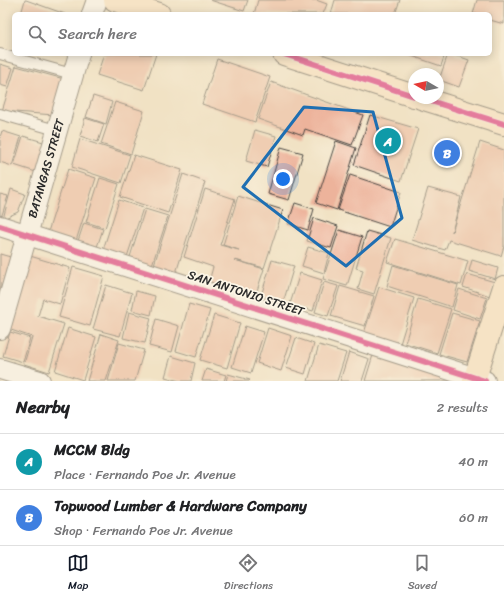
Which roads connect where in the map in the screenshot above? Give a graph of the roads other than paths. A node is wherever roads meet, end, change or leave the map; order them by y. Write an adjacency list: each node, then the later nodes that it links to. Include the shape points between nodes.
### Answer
1 (97, 0): 3 (street)
2 (115, 0): 4 (main road)
3 (93, 12)
4 (153, 12)
5 (0, 54): 8 (lane)
6 (78, 56): 8 (street, BATANGAS STREET)
7 (290, 56): 9 (main road)
8 (72, 74): 13 (street, BATANGAS STREET)
9 (408, 94)
10 (440, 104): 12 (main road)
11 (0, 114): 13 (lane)
12 (504, 124)
13 (56, 130): 15 (street, BATANGAS STREET)
14 (0, 226): 15 (street, SAN ANTONIO STREET)
15 (27, 234): 17 (street, BATANGAS STREET); 19 (street, SAN ANTONIO STREET)
16 (504, 287): 19 (main road)
17 (0, 328)
18 (0, 369): 20 (street)
19 (478, 380)
20 (40, 381)

